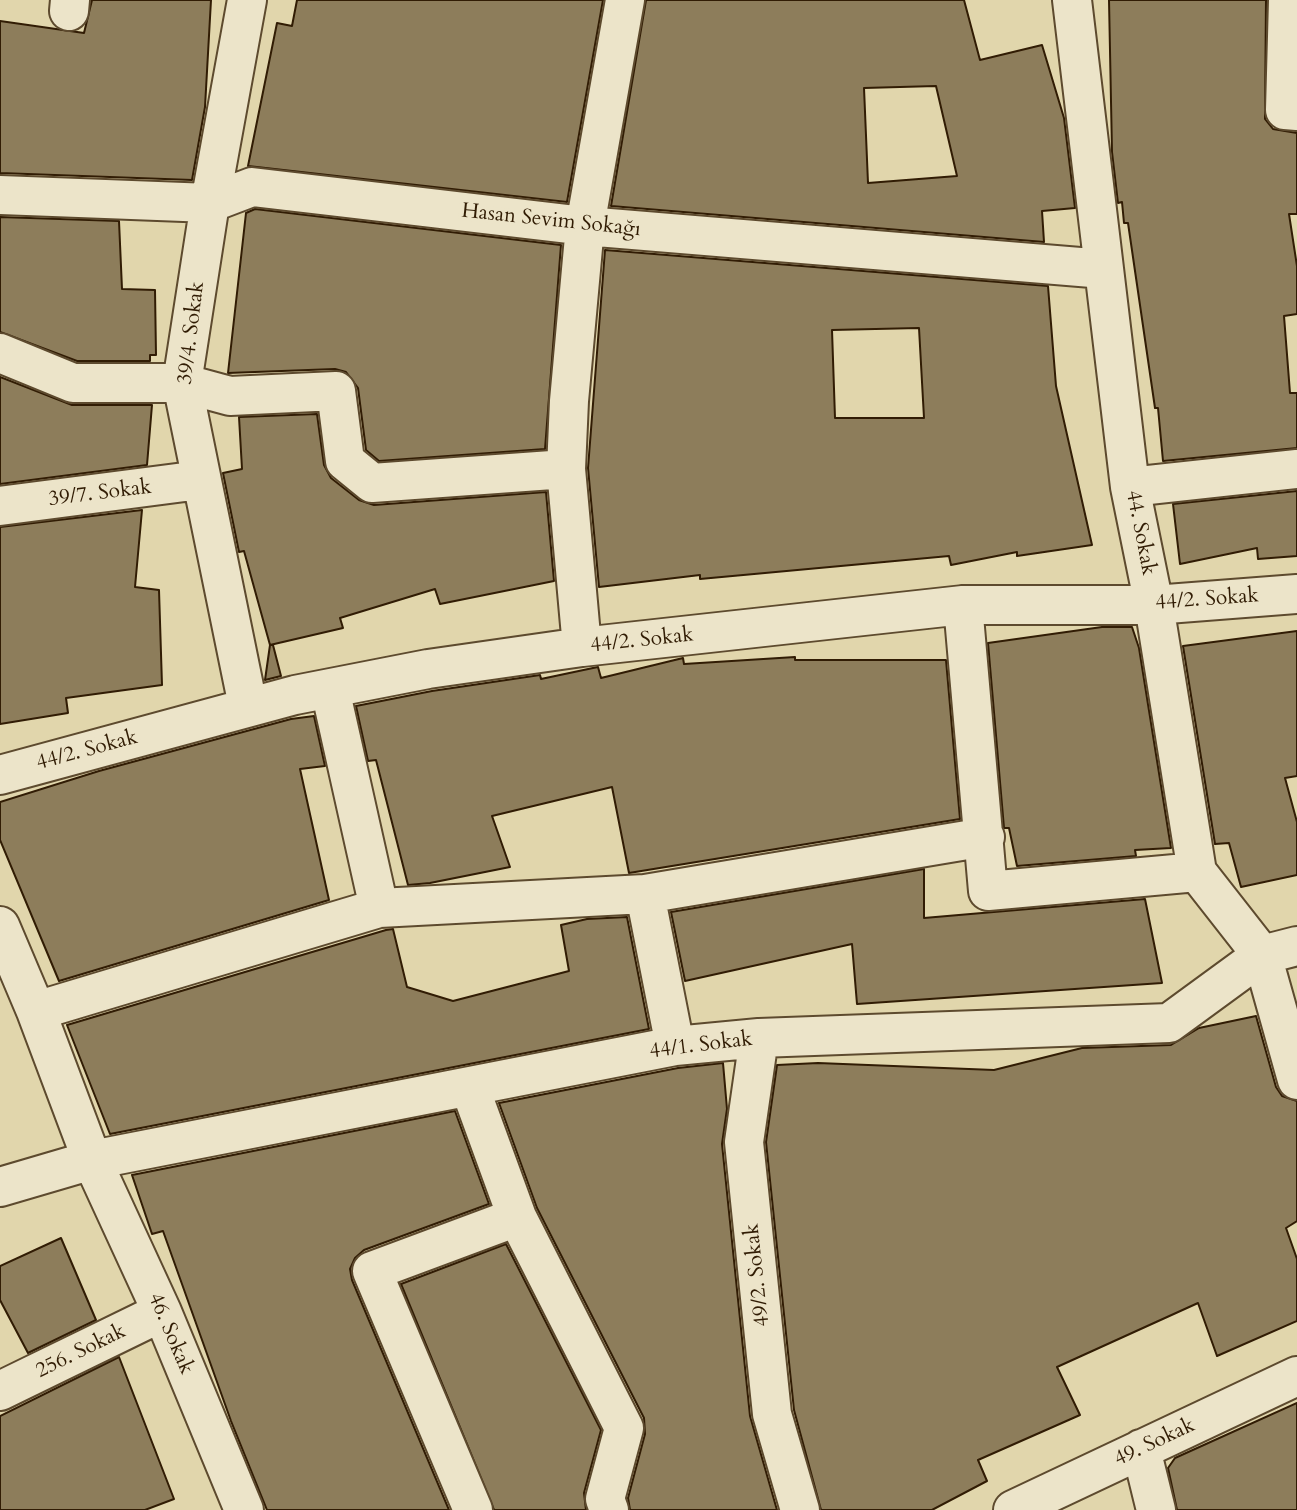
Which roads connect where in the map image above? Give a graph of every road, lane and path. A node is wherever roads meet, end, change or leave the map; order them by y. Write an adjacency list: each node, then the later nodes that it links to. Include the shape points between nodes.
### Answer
1 (247, 0): 7 (street, 39/4. Sokak)
2 (625, 0): 8 (street)
3 (1072, 0): 9 (street, 44. Sokak)
4 (1288, 0): 5 (street, via 1285,110)
5 (1297, 111)
6 (0, 195): 7 (street, Hasan Sevim Sokağı)
7 (210, 203): 8 (street, Hasan Sevim Sokağı, via 252,187); 11 (street, 39/4. Sokak)
8 (585, 226): 9 (street, Hasan Sevim Sokağı); 12 (street)
9 (1104, 269): 15 (street, 44. Sokak)
10 (0, 353): 11 (street, via 74,383)
11 (182, 383): 12 (street, via 230,396 336,391 345,461 372,483); 14 (street, 39/4. Sokak)
12 (566, 469): 20 (street)
13 (1297, 469): 15 (street)
14 (200, 480): 16 (street, 39/7. Sokak); 22 (street, 39/4. Sokak)
15 (1130, 487): 19 (street, 44. Sokak)
16 (0, 506)
17 (1297, 594): 19 (street, 44/2. Sokak)
18 (963, 605): 19 (street, 44/2. Sokak); 20 (street, 44/2. Sokak); 24 (street)
19 (1154, 605): 25 (street, 44. Sokak)
20 (582, 647): 21 (street, 44/2. Sokak, via 428,669)
21 (331, 689): 22 (street, 44/2. Sokak); 27 (street)
22 (248, 706): 23 (street, 44/2. Sokak)
23 (0, 775)
24 (985, 836): 25 (street, via 988,891); 26 (street)
25 (1197, 872): 29 (street, 44. Sokak)
26 (645, 894): 27 (street); 32 (street)
27 (379, 908): 30 (street)
28 (0, 926): 30 (street, 46. Sokak)
29 (1280, 951): 31 (street, 44/1. Sokak, via 1169,1023); 33 (street, 44. Sokak)
30 (37, 1011): 35 (street, 46. Sokak)
31 (759, 1038): 32 (street, 44/1. Sokak); 45 (street, 49/2. Sokak, via 744,1142 772,1413)
32 (675, 1046): 34 (street, 44/1. Sokak)
33 (1297, 1080)
34 (470, 1088): 35 (street, 44/1. Sokak); 37 (street)
35 (92, 1160): 36 (street, 44/1. Sokak); 38 (street, 46. Sokak)
36 (0, 1187)
37 (517, 1217): 43 (street, via 372,1271); 44 (street, via 624,1429 604,1499)
38 (162, 1312): 40 (street, 256. Sokak); 42 (street, 46. Sokak)
39 (1297, 1376): 41 (street, 49. Sokak)
40 (0, 1391)
41 (1141, 1449): 46 (street, 49. Sokak); 47 (street)
42 (244, 1510)
43 (473, 1510)
44 (609, 1510)
45 (800, 1510)
46 (1013, 1510)
47 (1156, 1510)

